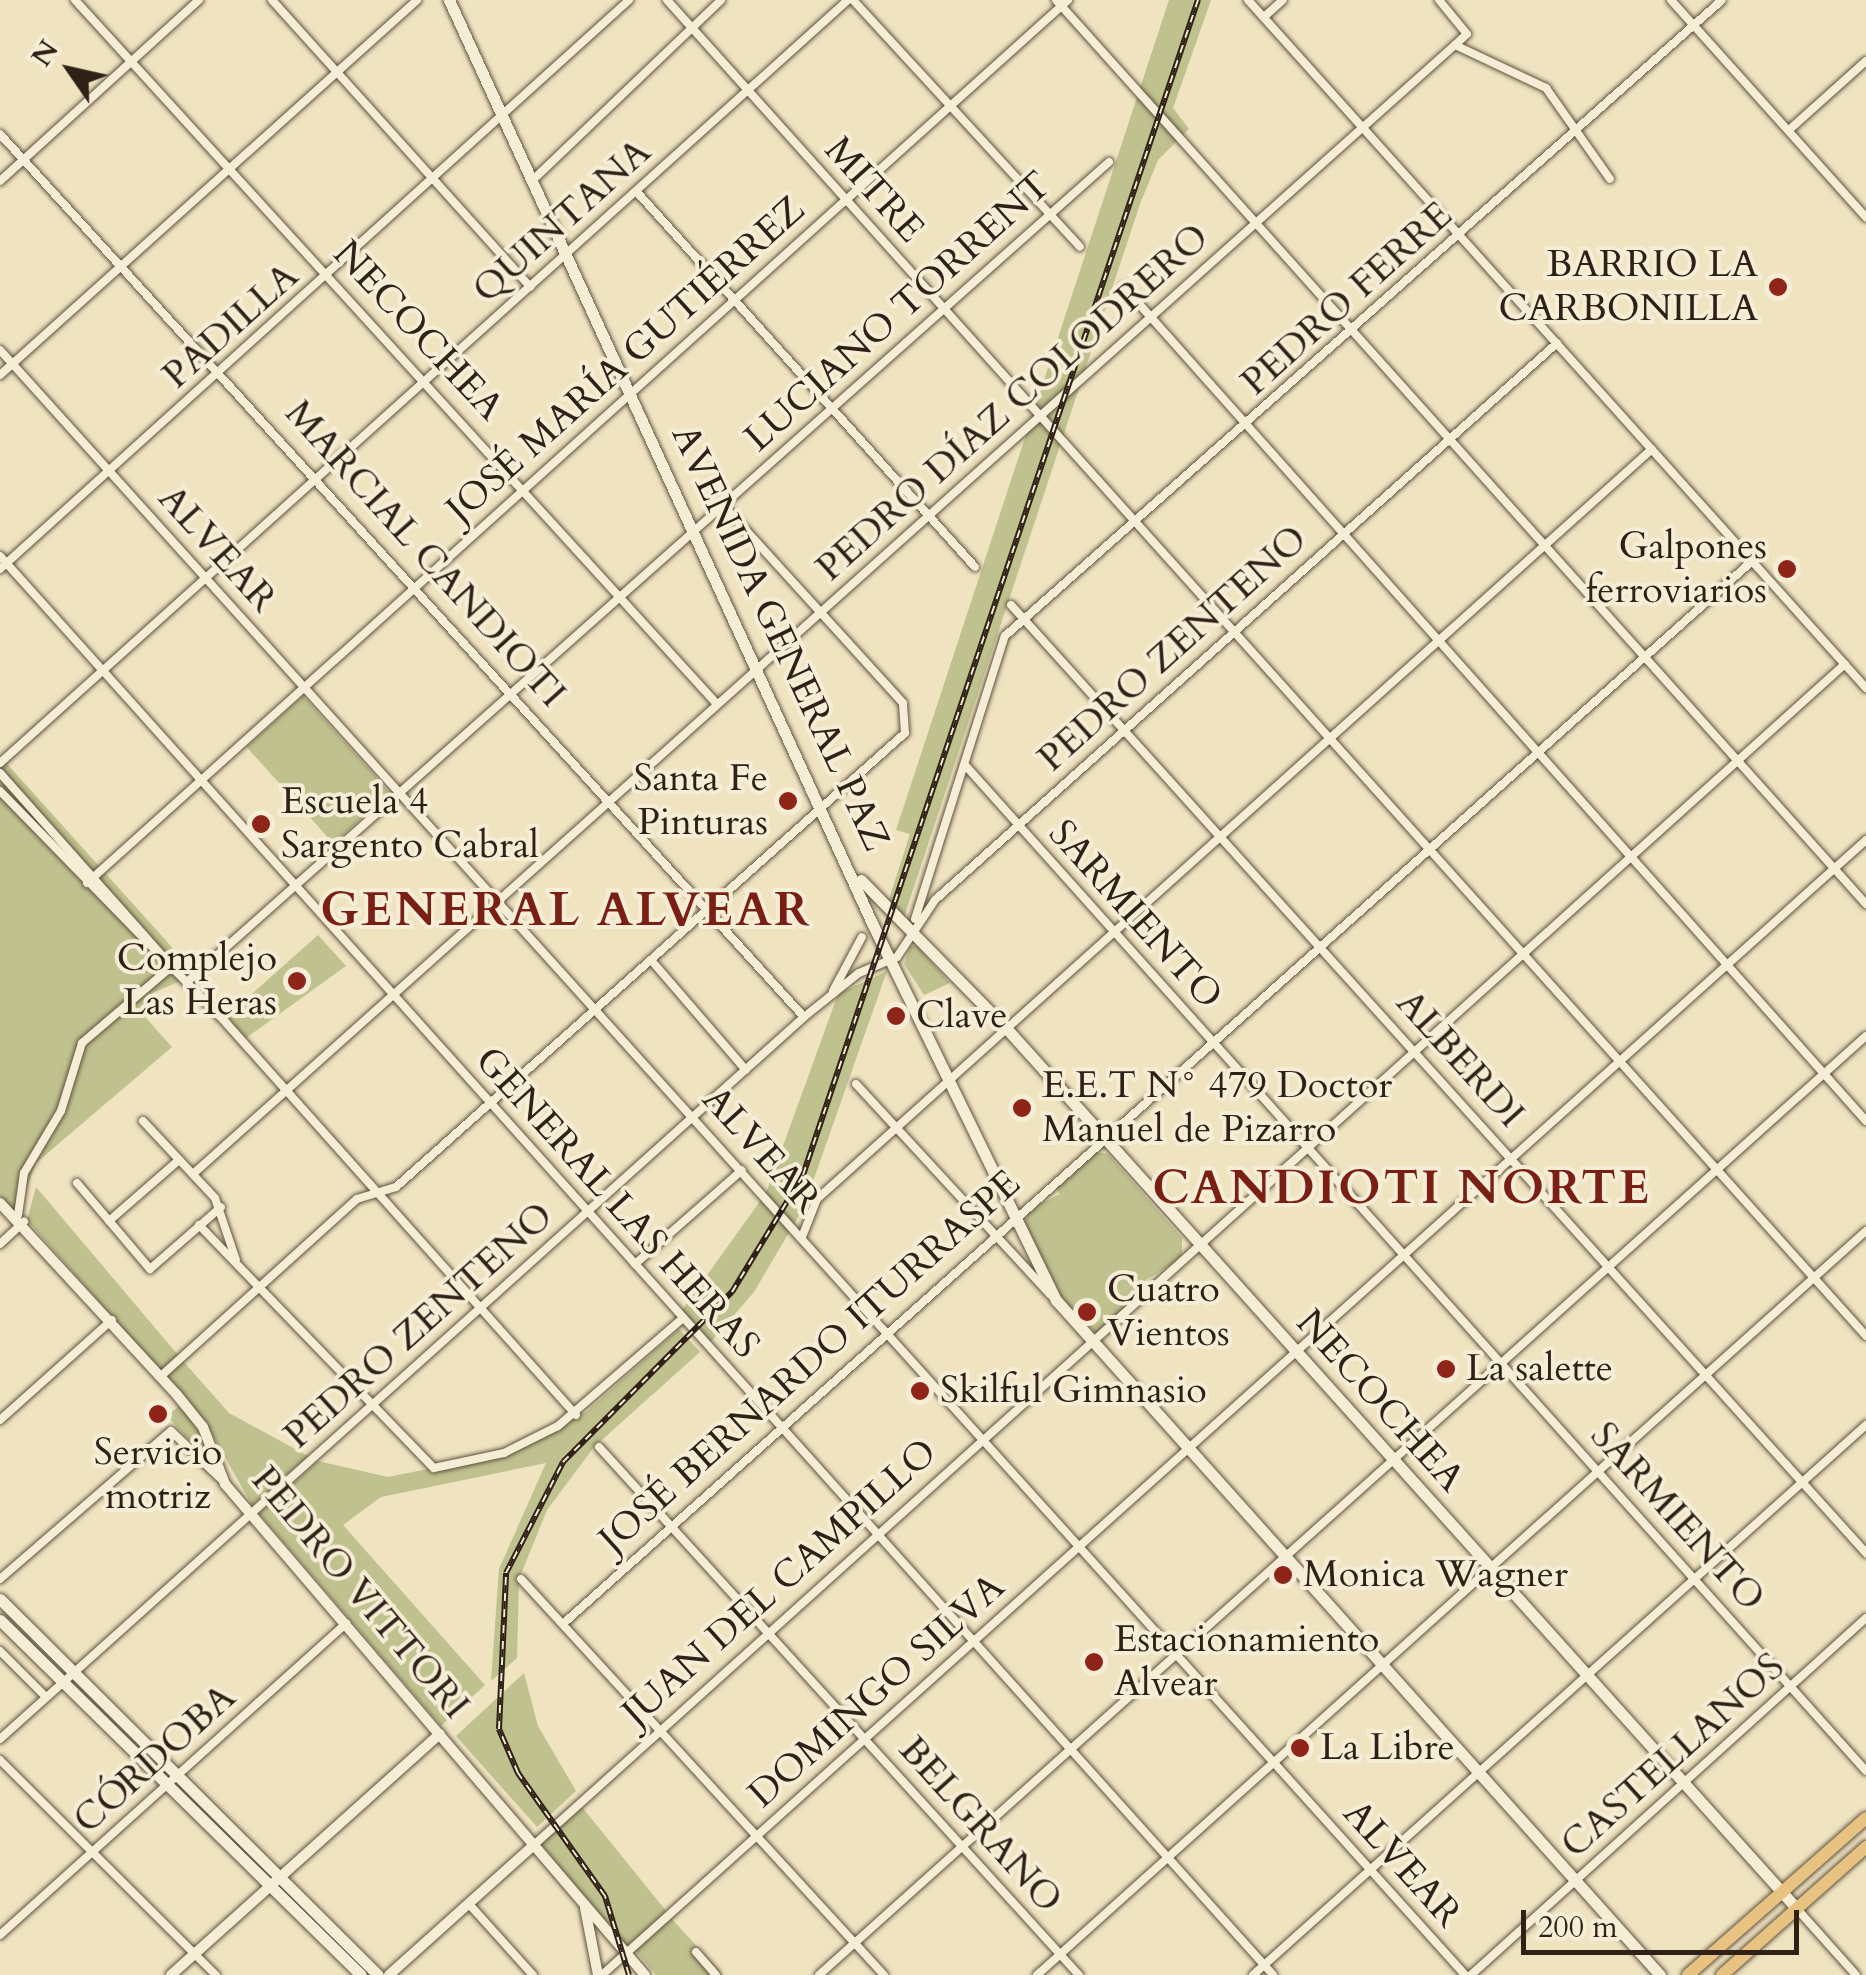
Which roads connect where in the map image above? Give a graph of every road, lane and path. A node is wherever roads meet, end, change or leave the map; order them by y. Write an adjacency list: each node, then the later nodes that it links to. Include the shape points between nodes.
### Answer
1 (76, 0): 21 (street, NECOCHEA)
2 (199, 0): 21 (street)
3 (272, 0): 22 (street)
4 (417, 0): 22 (street)
5 (450, 0): 25 (main road, AVENIDA GENERAL PAZ)
6 (630, 0): 25 (street, PADILLA)
7 (667, 0): 18 (street, MITRE)
8 (721, 0): 18 (street)
9 (850, 0): 23 (street, QUINTANA); 24 (street)
10 (1248, 0): 16 (street)
11 (1283, 0): 16 (street)
12 (1438, 0): 19 (street, PEDRO DÍAZ COLODRERO, via 1467,34)
13 (1671, 0): 17 (street)
14 (1722, 0): 17 (street, PEDRO FERRE)
15 (1062, 2): 24 (street, JOSÉ MARÍA GUTIÉRREZ); 41 (street)
16 (1264, 17): 26 (street)
17 (1694, 26): 27 (street, PEDRO FERRE); 28 (street)
18 (692, 28): 23 (street, MITRE); 33 (street)
19 (1455, 44): 26 (street, PEDRO DÍAZ COLODRERO); 27 (street, via 1532,78)
20 (1866, 61): 28 (street)
21 (132, 62): 30 (street); 32 (street, NECOCHEA)
22 (336, 72): 32 (street); 34 (street)
23 (748, 90): 37 (street, QUINTANA); 38 (street, MITRE)
24 (951, 108): 38 (street, JOSÉ MARÍA GUTIÉRREZ); 39 (street)
25 (506, 112): 33 (main road, AVENIDA GENERAL PAZ); 34 (street, PADILLA)
26 (1364, 127): 41 (street, PEDRO DÍAZ COLODRERO); 42 (street)
27 (1580, 128): 35 (street); 42 (street, PEDRO FERRE)
28 (1789, 130): 40 (street)
29 (0, 134): 30 (street, MARCIAL CANDIOTI)
30 (22, 160): 36 (street); 45 (street, MARCIAL CANDIOTI)
31 (1108, 162): 39 (street, LUCIANO TORRENT)
32 (231, 172): 45 (street); 46 (street, NECOCHEA)
33 (536, 178): 44 (main road, AVENIDA GENERAL PAZ)
34 (434, 180): 46 (street, PADILLA); 47 (street)
35 (1610, 180)
36 (0, 181)
37 (636, 191): 44 (street, QUINTANA); 49 (street)
38 (846, 200): 49 (street, JOSÉ MARÍA GUTIÉRREZ); 50 (street, MITRE)
39 (1050, 215): 43 (street); 50 (street, LUCIANO TORRENT)
40 (1866, 217)
41 (1255, 223): 51 (street, PEDRO DÍAZ COLODRERO); 52 (street)
42 (1460, 234): 52 (street, PEDRO FERRE); 53 (street)
43 (1080, 247)
44 (571, 250): 47 (street, QUINTANA); 59 (main road, AVENIDA GENERAL PAZ)
45 (123, 268): 55 (street); 57 (street, MARCIAL CANDIOTI)
46 (326, 278): 57 (street, PADILLA); 58 (street, NECOCHEA)
47 (530, 286): 58 (street, QUINTANA)
48 (1124, 287): 51 (street)
49 (734, 300): 59 (street, JOSÉ MARÍA GUTIÉRREZ); 60 (street)
50 (944, 309): 60 (street, LUCIANO TORRENT); 61 (street, MITRE)
51 (1150, 316): 61 (street, PEDRO DÍAZ COLODRERO); 62 (street)
52 (1352, 329): 62 (street, PEDRO FERRE); 63 (street)
53 (1557, 342): 63 (street, PEDRO ZENTENO); 64 (street)
54 (0, 350): 55 (street, ALVEAR)
55 (12, 364): 56 (street); 65 (street, ALVEAR)
56 (0, 375)
57 (219, 375): 65 (street, PADILLA); 66 (street, MARCIAL CANDIOTI)
58 (426, 381): 66 (street, QUINTANA); 67 (street, NECOCHEA)
59 (634, 390): 67 (street, JOSÉ MARÍA GUTIÉRREZ); 71 (main road, AVENIDA GENERAL PAZ)
60 (830, 406): 68 (street, LUCIANO TORRENT); 69 (street)
61 (1040, 416): 69 (street, PEDRO DÍAZ COLODRERO); 70 (street, MITRE)
62 (1245, 428): 70 (street, PEDRO FERRE); 72 (street)
63 (1448, 438): 72 (street, PEDRO ZENTENO); 73 (street)
64 (1652, 449): 73 (street); 74 (street)
65 (110, 471): 75 (street, PADILLA); 77 (street, ALVEAR)
66 (317, 479): 77 (street, QUINTANA); 78 (street, MARCIAL CANDIOTI)
67 (524, 488): 78 (street, JOSÉ MARÍA GUTIÉRREZ); 79 (street, NECOCHEA)
68 (723, 505): 71 (street, LUCIANO TORRENT); 81 (street)
69 (930, 516): 76 (street); 81 (street, PEDRO DÍAZ COLODRERO)
70 (1139, 522): 82 (street, PEDRO FERRE); 83 (street, MITRE)
71 (698, 527): 79 (street, LUCIANO TORRENT); 86 (main road, AVENIDA GENERAL PAZ)
72 (1343, 532): 83 (street, PEDRO ZENTENO); 84 (street)
73 (1546, 545): 84 (street); 85 (street)
74 (1752, 561): 85 (street); 87 (street)
75 (2, 563): 88 (street, GENERAL LAS HERAS)
76 (975, 568)
77 (206, 578): 88 (street, QUINTANA); 89 (street, ALVEAR)
78 (415, 586): 89 (street, JOSÉ MARÍA GUTIÉRREZ); 91 (street, MARCIAL CANDIOTI)
79 (621, 597): 91 (street, LUCIANO TORRENT); 92 (street, NECOCHEA)
80 (1011, 605): 82 (street, ALBERDI)
81 (822, 611): 86 (street, PEDRO DÍAZ COLODRERO); 104 (street, via 903,703 910,724)
82 (1024, 620): 93 (street, ALBERDI); 98 (street, PEDRO FERRE, via 1005,636)
83 (1234, 631): 93 (street, PEDRO ZENTENO); 94 (street, MITRE)
84 (1438, 642): 94 (street); 95 (street)
85 (1646, 658): 95 (street, JOSÉ BERNARDO ITURRASPE); 96 (street)
86 (761, 664): 92 (street, PEDRO DÍAZ COLODRERO); 104 (main road, AVENIDA GENERAL PAZ)
87 (1844, 664): 90 (street); 96 (street, JUAN DEL CAMPILLO)
88 (102, 671): 97 (street, QUINTANA); 100 (street, GENERAL LAS HERAS)
89 (304, 686): 100 (street, JOSÉ MARÍA GUTIÉRREZ); 102 (street, ALVEAR)
90 (1866, 688)
91 (513, 693): 102 (street, LUCIANO TORRENT); 103 (street, MARCIAL CANDIOTI)
92 (717, 704): 103 (street, PEDRO DÍAZ COLODRERO)
93 (1122, 731): 105 (street, PEDRO ZENTENO); 106 (street, ALBERDI)
94 (1331, 741): 106 (street); 108 (street, MITRE)
95 (1538, 754): 108 (street, JOSÉ BERNARDO ITURRASPE); 109 (street)
96 (1738, 762): 109 (street, JUAN DEL CAMPILLO); 110 (street)
97 (0, 763)
98 (965, 765): 105 (street, SARMIENTO); 117 (street)
99 (0, 772): 112 (street)
100 (200, 780): 112 (street, JOSÉ MARÍA GUTIÉRREZ); 113 (street, GENERAL LAS HERAS)
101 (0, 791): 112 (street)
102 (400, 794): 113 (street, LUCIANO TORRENT); 114 (street, ALVEAR)
103 (608, 802): 114 (street, PEDRO DÍAZ COLODRERO); 116 (street, MARCIAL CANDIOTI)
104 (825, 804): 111 (main road, AVENIDA GENERAL PAZ); 116 (street)
105 (1018, 826): 117 (street, PEDRO ZENTENO); 118 (street, SARMIENTO)
106 (1222, 835): 118 (street); 120 (street, ALBERDI)
107 (1866, 840): 110 (street, DOMINGO SILVA)
108 (1427, 847): 120 (street, JOSÉ BERNARDO ITURRASPE); 121 (street, MITRE)
109 (1633, 860): 121 (street, JUAN DEL CAMPILLO); 125 (street)
110 (1834, 869): 115 (street); 125 (street, DOMINGO SILVA)
111 (856, 872): 117 (main road, NECOCHEA); 123 (main road, AVENIDA GENERAL PAZ)
112 (91, 879): 124 (street)
113 (296, 886): 126 (street, LUCIANO TORRENT); 128 (street, GENERAL LAS HERAS)
114 (497, 902): 128 (street, PEDRO DÍAZ COLODRERO); 129 (street, ALVEAR)
115 (1866, 904)
116 (706, 911): 122 (street); 130 (street, MARCIAL CANDIOTI)
117 (911, 928): 123 (street, PEDRO ZENTENO); 131 (main road, NECOCHEA)
118 (1114, 934): 131 (street); 133 (street, SARMIENTO)
119 (862, 937): 127 (street, PEDRO ZENTENO)
120 (1318, 943): 133 (street, JOSÉ BERNARDO ITURRASPE); 134 (street, ALBERDI)
121 (1523, 955): 134 (street, JUAN DEL CAMPILLO); 135 (street, MITRE)
122 (651, 960): 129 (street); 136 (street)
123 (894, 960): 127 (street, PEDRO ZENTENO); 138 (main road, AVENIDA GENERAL PAZ)
124 (170, 964): 126 (street); 159 (street, via 82,1043 62,1111 24,1173)
125 (1728, 964): 135 (street, DOMINGO SILVA); 137 (street)
126 (187, 982): 140 (street)
127 (831, 994): 130 (street, PEDRO ZENTENO)
128 (393, 995): 140 (street, PEDRO DÍAZ COLODRERO); 141 (street, GENERAL LAS HERAS)
129 (597, 1008): 141 (street); 142 (street, ALVEAR)
130 (804, 1017): 136 (street, PEDRO ZENTENO)
131 (1006, 1029): 138 (street); 146 (main road, NECOCHEA)
132 (1866, 1036): 137 (street)
133 (1211, 1041): 146 (street, JOSÉ BERNARDO ITURRASPE); 147 (street, SARMIENTO)
134 (1416, 1053): 147 (street, JUAN DEL CAMPILLO); 148 (street, ALBERDI)
135 (1620, 1061): 148 (street, DOMINGO SILVA); 151 (street, MITRE)
136 (746, 1070): 142 (street, PEDRO ZENTENO)
137 (1824, 1074): 143 (street); 151 (street)
138 (954, 1077): 145 (street); 158 (main road, AVENIDA GENERAL PAZ)
139 (856, 1084): 145 (street)
140 (287, 1090): 152 (street, PEDRO DÍAZ COLODRERO); 154 (street)
141 (491, 1103): 154 (street); 157 (street, GENERAL LAS HERAS)
142 (694, 1116): 150 (street, ALVEAR); 157 (street, PEDRO ZENTENO)
143 (1866, 1121)
144 (143, 1122): 149 (street)
145 (895, 1129): 163 (street); 164 (street, via 817,1199)
146 (1104, 1139): 158 (street, JOSÉ BERNARDO ITURRASPE); 166 (main road, NECOCHEA)
147 (1309, 1148): 166 (street, JUAN DEL CAMPILLO); 167 (street, SARMIENTO)
148 (1514, 1158): 167 (street, DOMINGO SILVA); 170 (street, ALBERDI)
149 (179, 1160): 152 (street); 160 (street)
150 (742, 1170): 164 (street, ALVEAR); 169 (street)
151 (1716, 1170): 170 (street); 171 (street, MITRE)
152 (193, 1174): 156 (street)
153 (77, 1184): 160 (street)
154 (379, 1192): 172 (street, via 357,1199); 174 (street)
155 (0, 1203): 159 (street, PEDRO VITTORI)
156 (220, 1207): 161 (street); 168 (street)
157 (588, 1212): 169 (street, GENERAL LAS HERAS); 174 (street, PEDRO ZENTENO)
158 (1016, 1216): 163 (street, JOSÉ BERNARDO ITURRASPE); 173 (main road, AVENIDA GENERAL PAZ)
159 (21, 1218): 165 (street); 176 (street, PEDRO VITTORI)
160 (109, 1221): 161 (street, via 150,1270)
161 (199, 1224): 168 (street)
162 (1866, 1231): 171 (street)
163 (992, 1236): 173 (street); 177 (street, JOSÉ BERNARDO ITURRASPE)
164 (802, 1237): 177 (street, ALVEAR)
165 (0, 1244)
166 (1201, 1246): 179 (street, JUAN DEL CAMPILLO); 180 (main road, NECOCHEA)
167 (1405, 1256): 180 (street, DOMINGO SILVA); 181 (street, SARMIENTO)
168 (236, 1260): 172 (street)
169 (635, 1264): 175 (street, GENERAL LAS HERAS)
170 (1610, 1267): 181 (street); 182 (street, ALBERDI)
171 (1815, 1277): 178 (street, MITRE); 182 (street)
172 (260, 1286): 183 (street); 184 (street)
173 (1056, 1300): 179 (main road)
174 (479, 1309): 184 (street, PEDRO ZENTENO); 185 (street)
175 (684, 1318): 185 (street); 188 (street, GENERAL LAS HERAS)
176 (112, 1320): 183 (street, PEDRO VITTORI); 186 (street)
177 (887, 1331): 188 (street, JOSÉ BERNARDO ITURRASPE); 189 (street, ALVEAR)
178 (1866, 1336)
179 (1092, 1342): 189 (street, JUAN DEL CAMPILLO); 191 (main road)
180 (1296, 1353): 191 (street, DOMINGO SILVA); 192 (main road, NECOCHEA)
181 (1502, 1363): 192 (street); 193 (street, SARMIENTO)
182 (1704, 1374): 193 (street); 194 (street, ALBERDI)
183 (160, 1376): 195 (street, PEDRO VITTORI, via 203,1427)
184 (371, 1406): 185 (street, via 434,1468 489,1458); 196 (street, PEDRO ZENTENO)
185 (576, 1415)
186 (0, 1420)
187 (1866, 1425): 194 (street)
188 (781, 1426): 197 (street, JOSÉ BERNARDO ITURRASPE); 198 (street, GENERAL LAS HERAS)
189 (984, 1438): 198 (street, JUAN DEL CAMPILLO); 199 (street, ALVEAR)
190 (599, 1447): 197 (street, BELGRANO)
191 (1189, 1448): 199 (street, DOMINGO SILVA); 201 (main road)
192 (1392, 1461): 201 (street); 202 (main road, NECOCHEA)
193 (1599, 1470): 202 (street); 205 (street, SARMIENTO)
194 (1803, 1482): 200 (street, ALBERDI); 205 (street)
195 (225, 1484): 196 (street, PEDRO VITTORI); 204 (street, via 171,1431)
196 (250, 1514): 209 (street, PEDRO VITTORI); 217 (street, PEDRO ZENTENO)
197 (672, 1524): 210 (street, JOSÉ BERNARDO ITURRASPE); 211 (street, BELGRANO)
198 (878, 1535): 211 (street, JUAN DEL CAMPILLO); 212 (street, GENERAL LAS HERAS)
199 (1080, 1544): 212 (street, DOMINGO SILVA); 214 (street, ALVEAR)
200 (1866, 1553)
201 (1286, 1556): 214 (street); 215 (main road)
202 (1490, 1568): 215 (street); 216 (main road, NECOCHEA)
203 (521, 1579): 210 (street)
204 (0, 1580)
205 (1697, 1580): 216 (street); 218 (street, SARMIENTO)
206 (0, 1600): 217 (main road)
207 (1866, 1618): 218 (street, CASTELLANOS)
208 (0, 1620): 217 (main road)
209 (346, 1623): 221 (street, PEDRO VITTORI); 229 (street, CÓRDOBA)
210 (564, 1623): 220 (street)
211 (770, 1632): 220 (street, JUAN DEL CAMPILLO); 223 (street, BELGRANO)
212 (974, 1642): 223 (street, DOMINGO SILVA); 224 (street, GENERAL LAS HERAS)
213 (0, 1652): 219 (street)
214 (1178, 1654): 224 (street); 226 (street, ALVEAR)
215 (1382, 1663): 226 (street); 228 (main road)
216 (1586, 1676): 228 (street); 230 (main road, NECOCHEA)
217 (68, 1677): 219 (street, PEDRO ZENTENO); 229 (main road); 231 (main road)
218 (1791, 1688): 227 (street, SARMIENTO); 230 (street, CASTELLANOS)
219 (46, 1698): 222 (street, PEDRO ZENTENO)
220 (663, 1730): 233 (street); 234 (street, JUAN DEL CAMPILLO)
221 (440, 1734): 234 (street, PEDRO VITTORI); 240 (street)
222 (0, 1739)
223 (865, 1739): 233 (street, DOMINGO SILVA); 236 (street, BELGRANO)
224 (1072, 1750): 236 (street); 238 (street, GENERAL LAS HERAS)
225 (0, 1760): 237 (street)
226 (1274, 1762): 238 (street); 239 (street, ALVEAR)
227 (1866, 1771)
228 (1480, 1772): 239 (street); 241 (main road)
229 (178, 1776): 231 (street, CÓRDOBA); 240 (main road)
230 (1683, 1784): 241 (street, CASTELLANOS); 243 (main road, NECOCHEA)
231 (168, 1785): 237 (street, CÓRDOBA); 242 (main road)
232 (1866, 1818): 243 (main road)
233 (760, 1833): 248 (street); 251 (street, DOMINGO SILVA)
234 (535, 1844): 244 (street, PEDRO VITTORI); 245 (street, JUAN DEL CAMPILLO)
235 (1866, 1847): 246 (main road)
236 (964, 1848): 248 (street); 252 (street, BELGRANO)
237 (91, 1853): 247 (street, CÓRDOBA); 250 (street)
238 (1168, 1858): 252 (street); 253 (street, GENERAL LAS HERAS)
239 (1370, 1869): 253 (street); 269 (street, ALVEAR)
240 (282, 1876): 242 (street); 257 (main road)
241 (1576, 1880): 269 (street, CASTELLANOS); 270 (main road)
242 (270, 1886): 250 (street); 256 (main road)
243 (1782, 1892): 246 (main road, NECOCHEA); 271 (main road)
244 (578, 1893): 251 (street, PEDRO VITTORI); 260 (street)
245 (469, 1904): 258 (street, JUAN DEL CAMPILLO); 259 (street)
246 (1798, 1910): 272 (main road); 273 (street, NECOCHEA)
247 (0, 1935)
248 (855, 1944): 263 (street); 264 (street)
249 (696, 1952): 262 (street)
250 (194, 1954): 254 (street); 255 (street)
251 (626, 1954): 260 (street, DOMINGO SILVA); 261 (street, PEDRO VITTORI)
252 (1060, 1954): 265 (street); 266 (street, BELGRANO)
253 (1264, 1965): 267 (street); 268 (street, GENERAL LAS HERAS)
254 (171, 1975)
255 (216, 1975)
256 (360, 1975)
257 (378, 1975)
258 (389, 1975)
259 (533, 1975)
260 (600, 1975)
261 (644, 1975)
262 (716, 1975)
263 (820, 1975)
264 (884, 1975)
265 (1037, 1975)
266 (1078, 1975)
267 (1253, 1975)
268 (1273, 1975)
269 (1468, 1975)
270 (1660, 1975)
271 (1688, 1975)
272 (1722, 1975)
273 (1856, 1975)

